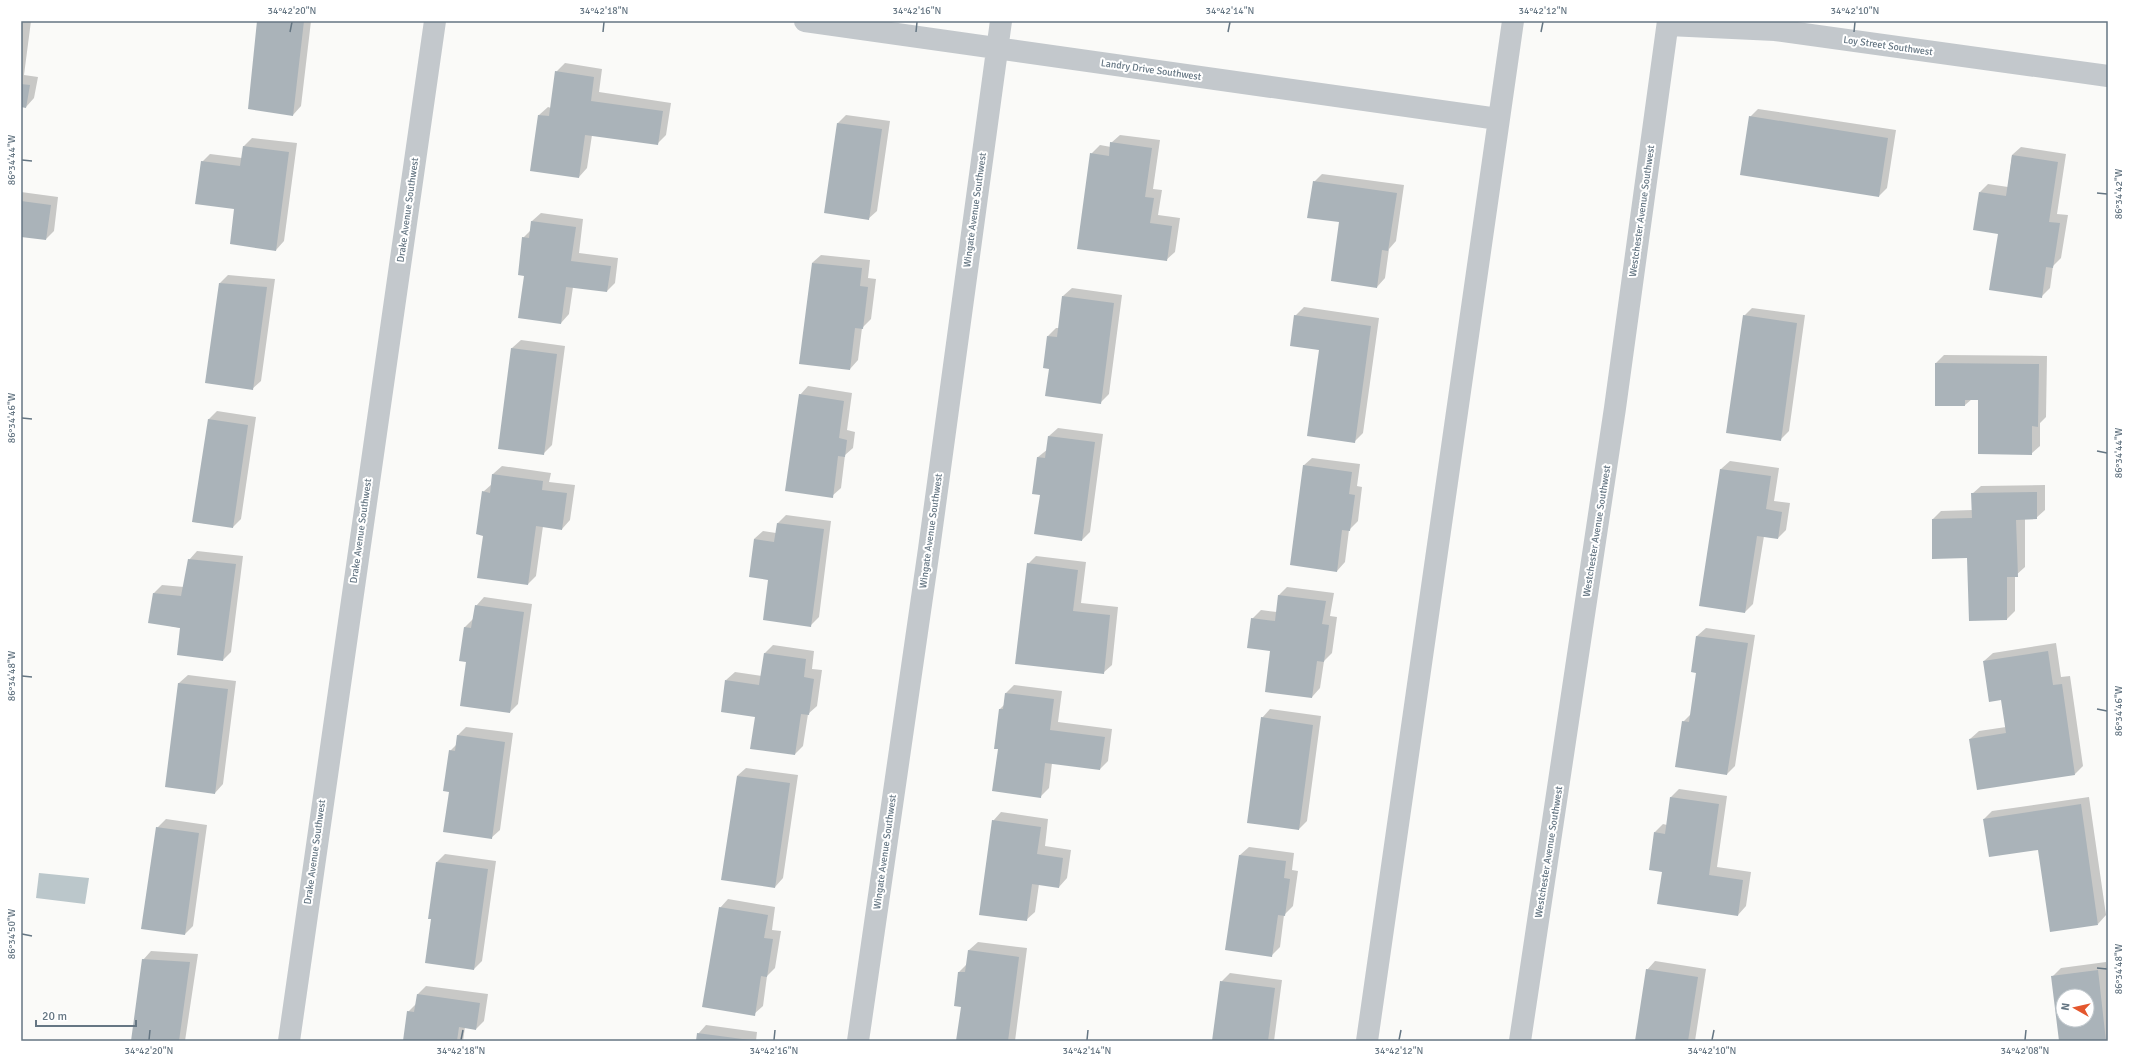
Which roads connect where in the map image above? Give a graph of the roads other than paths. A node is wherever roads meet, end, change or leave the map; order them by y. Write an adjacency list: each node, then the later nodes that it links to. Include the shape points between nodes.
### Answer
1 (435, 21): 9 (street, Drake Avenue Southwest)
2 (804, 21): 6 (street, Landry Drive Southwest)
3 (1002, 21): 6 (street, Wingate Avenue Southwest)
4 (1513, 21): 8 (street)
5 (1668, 23): 7 (street, Loy Street Southwest, via 1775,30); 12 (street, Westchester Avenue Southwest, via 1615,408)
6 (998, 48): 8 (street, Landry Drive Southwest); 10 (street, Wingate Avenue Southwest)
7 (2108, 76)
8 (1498, 119): 11 (street)
9 (289, 1041)
10 (858, 1041)
11 (1368, 1041)
12 (1520, 1041)

